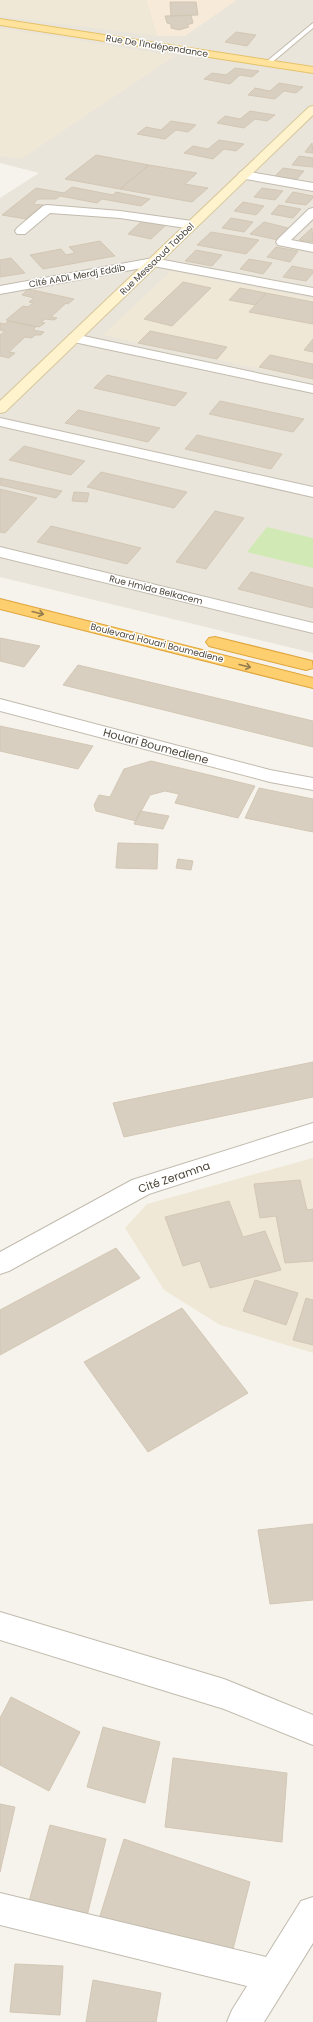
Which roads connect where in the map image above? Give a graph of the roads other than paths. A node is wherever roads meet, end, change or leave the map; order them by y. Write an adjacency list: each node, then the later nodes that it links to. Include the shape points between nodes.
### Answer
1 (0, 22): 3 (main road, Rue De l'Indépendance)
2 (313, 24): 3 (lane)
3 (268, 63): 4 (main road, Rue De l'Indépendance)
4 (313, 70)
5 (313, 109): 6 (street, Rue Messaoud Tabbel)
6 (244, 175): 7 (street); 9 (street, Rue Messaoud Tabbel)
7 (313, 188)
8 (313, 212): 11 (street, via 282,242)
9 (192, 225): 10 (street, via 86,210 47,209); 12 (street, Rue Messaoud Tabbel)
10 (21, 231)
11 (313, 248)
12 (153, 262): 13 (street, Cité AADL Merdj Eddib); 14 (street); 15 (street, Rue Messaoud Tabbel)
13 (0, 290)
14 (313, 292)
15 (74, 338): 16 (street); 17 (street, Rue Messaoud Tabbel)
16 (313, 389)
17 (0, 409)
18 (0, 422): 19 (street)
19 (313, 492)
20 (0, 552): 23 (street, Rue Hmida Belkacem)
21 (0, 591): 24 (highway, Boulevard Houari Boumediene)
22 (0, 604): 25 (highway, Boulevard Houari Boumediene, one-way to 25)
23 (313, 628)
24 (313, 667)
25 (313, 683)
26 (0, 705): 27 (street, Houari Boumediene, via 270,776)
27 (313, 784)
28 (313, 1132): 29 (street, Cité Zeramna, via 141,1187)
29 (0, 1264)
30 (0, 1626): 31 (street, via 224,1694)
31 (313, 1730)
32 (0, 1909): 34 (street)
33 (313, 1913): 34 (street)
34 (273, 1975): 35 (street)
35 (244, 2022)

